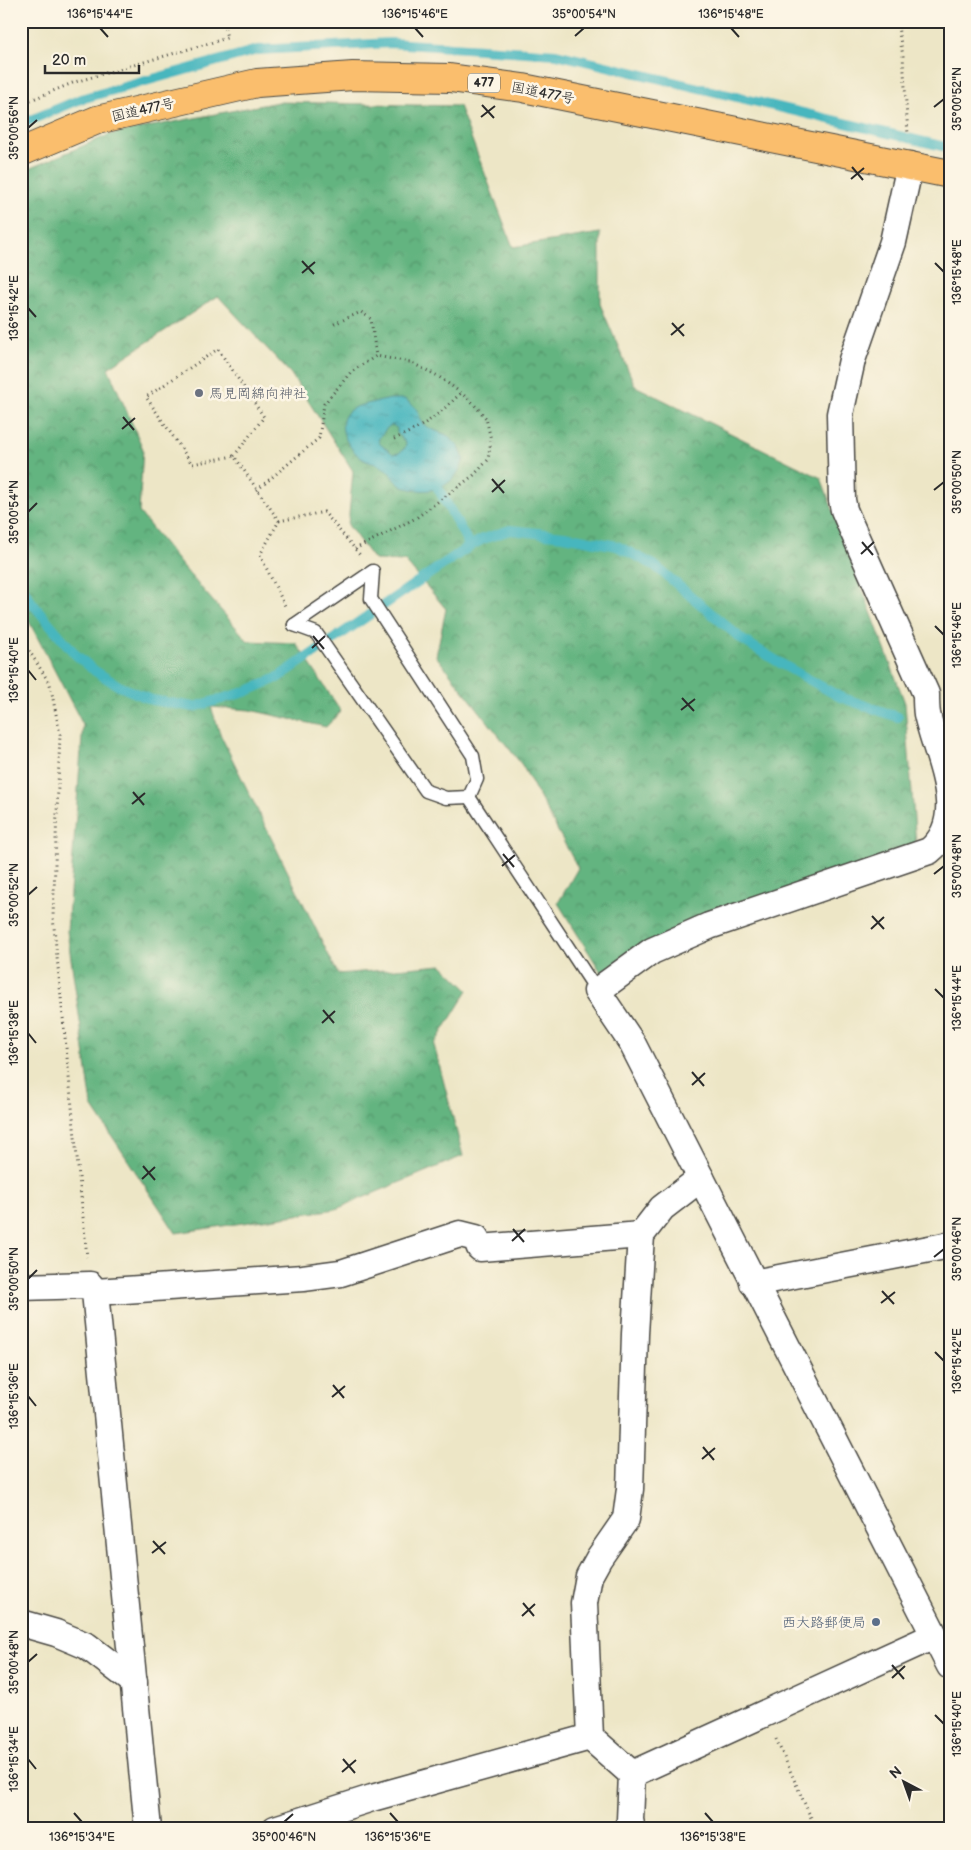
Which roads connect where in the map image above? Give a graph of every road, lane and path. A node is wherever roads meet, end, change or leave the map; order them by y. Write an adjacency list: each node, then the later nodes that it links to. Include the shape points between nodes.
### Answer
1 (223, 21): 3 (path, via 227,38 75,82)
2 (897, 21): 5 (path, via 903,56)
3 (21, 104)
4 (21, 152): 5 (highway, 国道477号 / 477, via 97,120 258,82 372,76 450,78 524,88)
5 (910, 165): 6 (highway, 国道477号 / 477); 19 (street, via 892,242 852,360 840,414 842,492 844,510 926,694 927,713 946,781 950,809 946,830 942,839 929,851 709,926 652,951)
6 (950, 174)
7 (334, 324): 8 (path, via 361,312 371,319)
8 (376, 356): 9 (path, via 410,362 438,376); 12 (path, via 351,372 324,404 319,438)
9 (461, 393): 10 (path, via 439,415); 14 (path, via 486,418 491,440 488,460 474,475 416,518)
10 (394, 439)
11 (234, 456): 11 (path, via 264,416 218,349 146,397 192,464); 12 (path)
12 (257, 490): 13 (path)
13 (279, 521): 14 (path, via 324,512); 16 (path, via 260,554)
14 (355, 549): 15 (path)
15 (373, 571): 16 (lane); 18 (lane, via 371,599 473,756 477,779)
16 (294, 625): 18 (lane, via 316,633 426,791 446,798)
17 (21, 638): 25 (path, via 50,684 60,734 53,917)
18 (469, 797): 19 (lane)
19 (597, 991): 20 (street, via 632,1043)
20 (701, 1178): 21 (street, via 662,1208); 23 (street)
21 (641, 1236): 25 (street, via 480,1248 476,1238 460,1234 341,1273 303,1278); 31 (street, via 626,1519 589,1576 584,1603)
22 (950, 1245): 23 (street)
23 (753, 1283): 27 (street)
24 (21, 1287): 25 (street)
25 (93, 1289): 29 (street)
26 (21, 1623): 29 (street, via 87,1646)
27 (938, 1629): 28 (street); 30 (street)
28 (950, 1666)
29 (134, 1682): 33 (street)
30 (765, 1713): 32 (street); 36 (path)
31 (590, 1737): 32 (street); 34 (street, via 372,1798)
32 (632, 1774): 35 (street)
33 (148, 1829)
34 (275, 1829)
35 (632, 1829)
36 (816, 1829)

